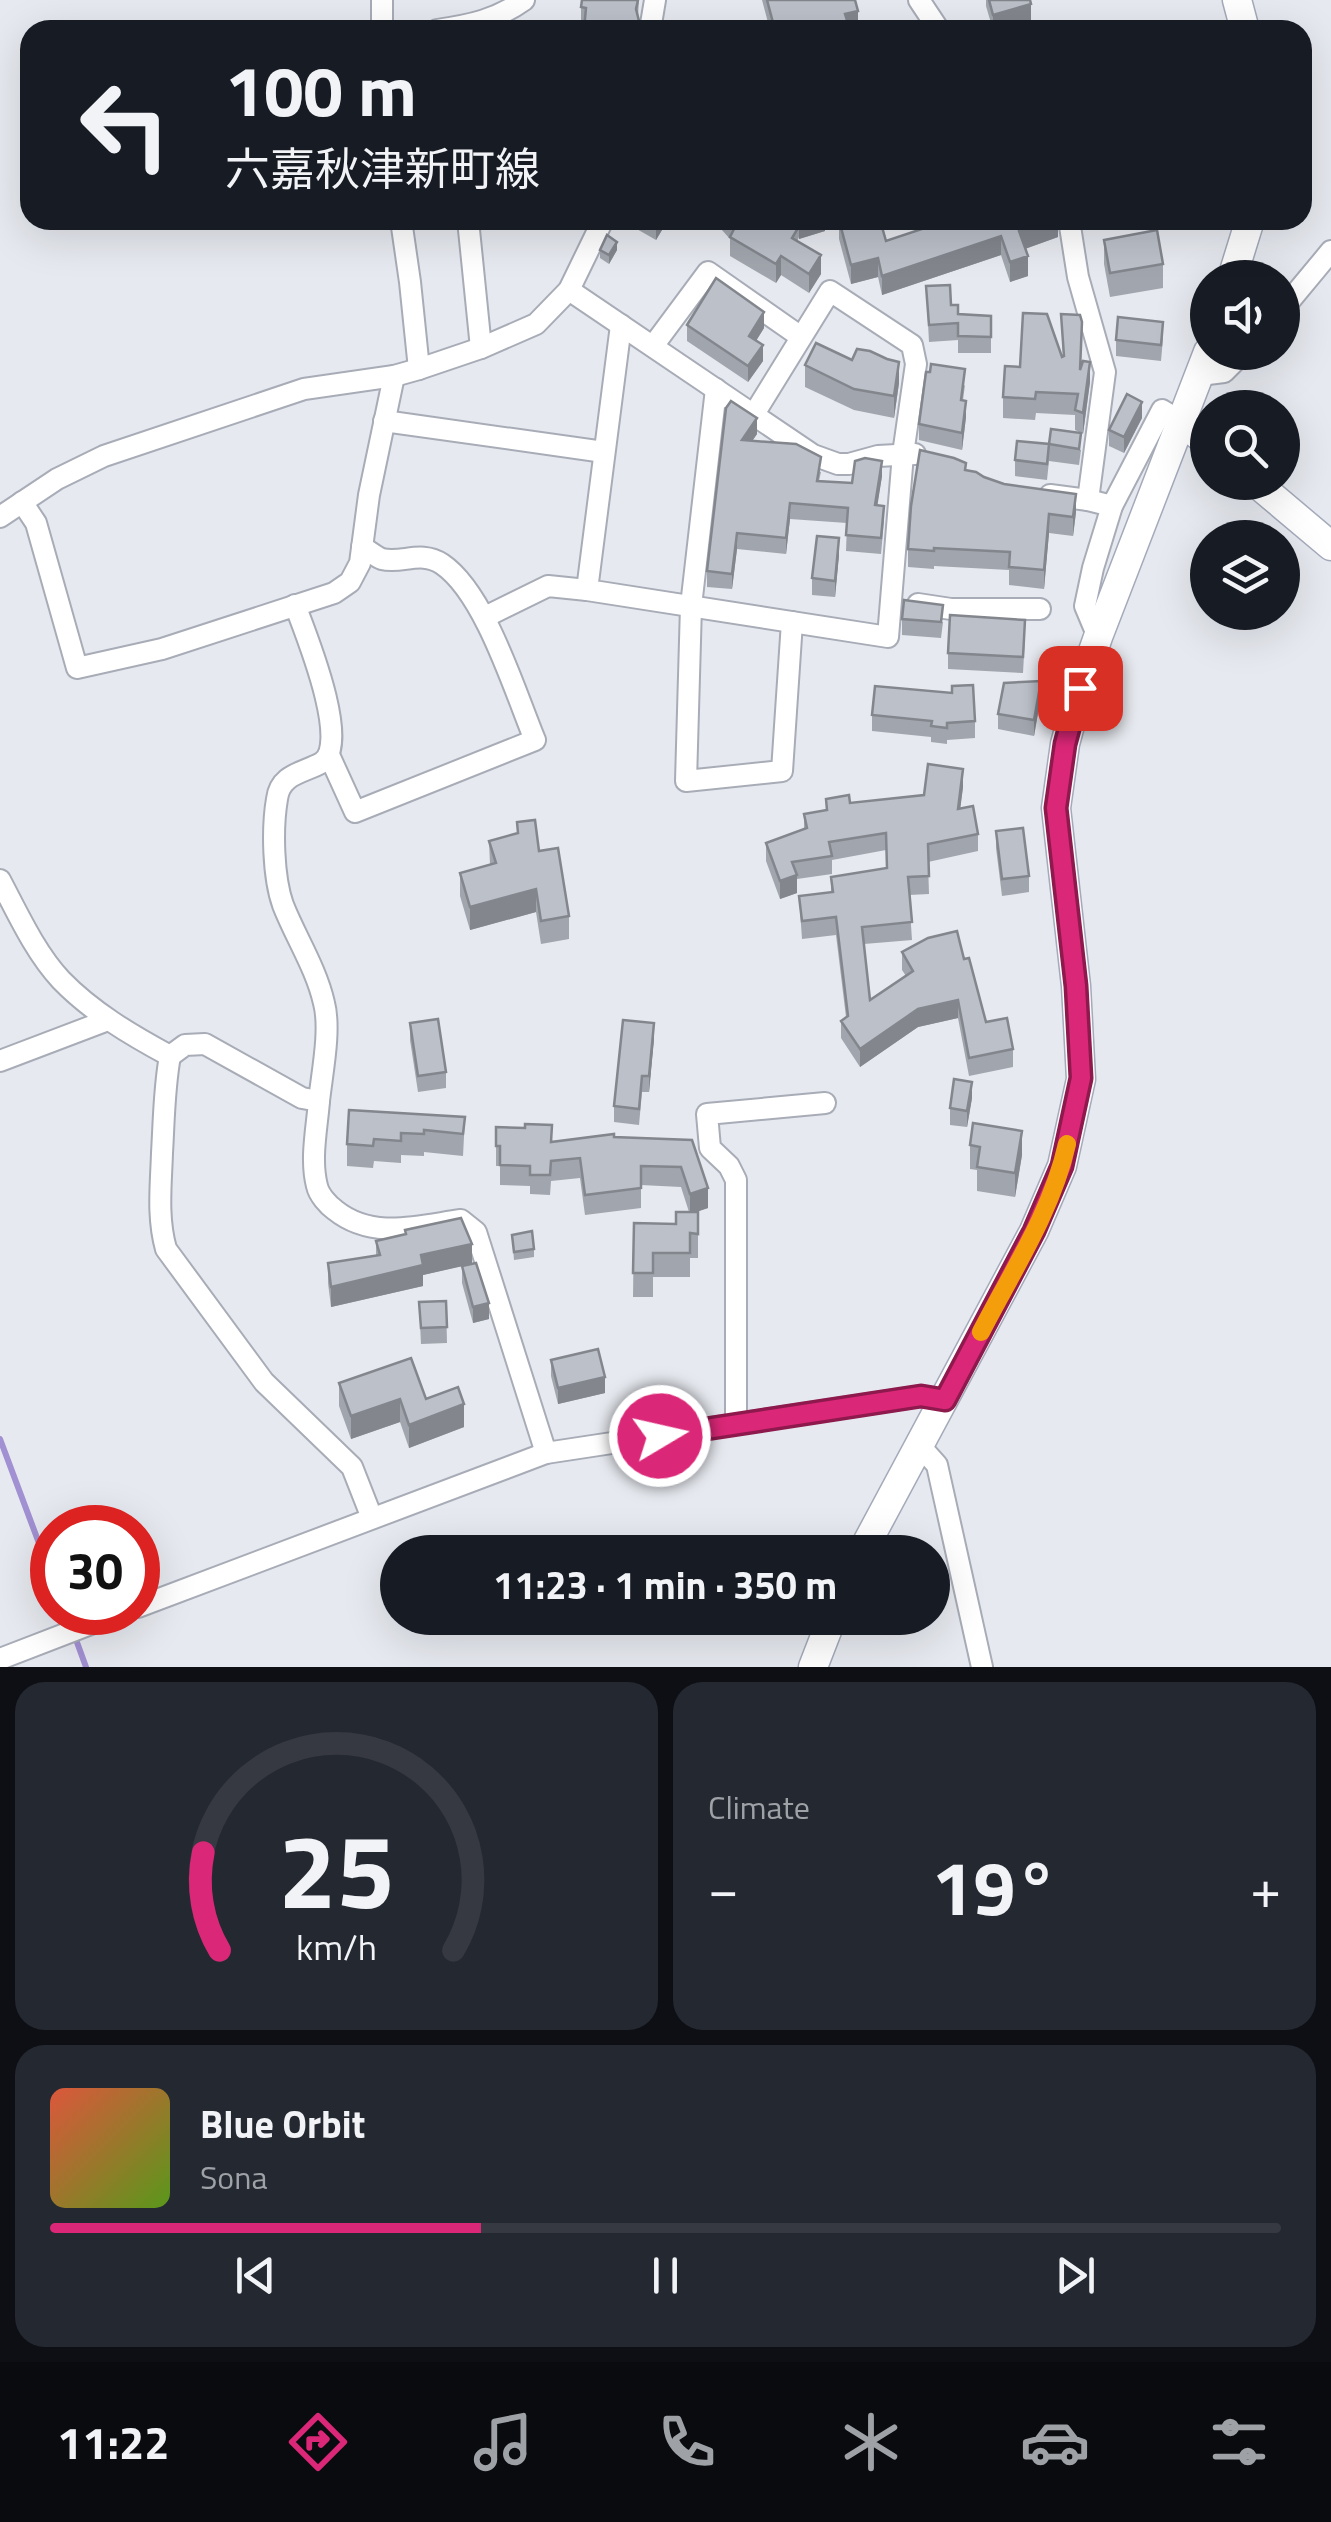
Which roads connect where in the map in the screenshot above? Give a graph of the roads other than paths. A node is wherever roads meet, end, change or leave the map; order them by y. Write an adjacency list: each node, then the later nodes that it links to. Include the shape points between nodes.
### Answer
1 (524, 0): 2 (street)
2 (480, 20)
3 (402, 230): 16 (street)
4 (469, 230): 15 (street)
5 (598, 230): 11 (street)
6 (1071, 230): 28 (street, via 1104,372)
7 (1247, 230): 9 (main road)
8 (1331, 251): 10 (street)
9 (1238, 260)
10 (1300, 288)
11 (570, 290): 12 (street); 15 (street, via 536,324)
12 (621, 325): 14 (street); 24 (street)
13 (801, 336): 14 (street, via 708,272); 20 (street); 25 (street, via 830,291 912,345 916,364)
14 (653, 346): 19 (street)
15 (481, 348): 16 (street)
16 (419, 369): 18 (street)
17 (1202, 370): 22 (main road)
18 (394, 376): 21 (street); 30 (street, via 304,390 104,456)
19 (716, 389): 20 (street); 38 (street)
20 (754, 414): 25 (street, via 813,455 838,464)
21 (384, 421): 24 (street); 34 (street)
22 (1182, 422): 23 (main road); 31 (street, via 1162,410); 42 (main road)
23 (1190, 428)
24 (604, 452): 35 (street)
25 (904, 454): 26 (street); 36 (street)
26 (932, 457)
27 (1026, 492): 28 (street)
28 (1088, 500): 31 (street)
29 (1276, 500): 33 (main road)
30 (22, 502): 32 (street); 37 (street, via 36,522 77,668 162,649)
31 (1112, 506): 42 (street, via 1085,606)
32 (0, 517)
33 (1331, 546)
34 (362, 547): 37 (street, via 350,582); 40 (street, via 384,560 420,556 442,564)
35 (588, 590): 38 (street); 40 (street, via 548,586)
36 (891, 600): 39 (street, via 951,609); 41 (street, via 888,638)
37 (296, 605): 43 (street, via 322,679)
38 (691, 606): 41 (street); 41 (street, via 686,781 782,771)
39 (1040, 609)
40 (484, 617): 43 (street, via 535,740 355,812)
41 (792, 622)
42 (1098, 636): 50 (main road, via 1065,744 1056,808 1081,1078 1062,1166)
43 (330, 755): 48 (street, via 282,783 276,796 282,901 326,1006)
44 (0, 880): 45 (street, via 60,979)
45 (108, 1020): 46 (street); 47 (street)
46 (170, 1056): 48 (street, via 185,1045 205,1044); 54 (street, via 160,1202 166,1248 264,1382 352,1467)
47 (0, 1061)
48 (319, 1101): 53 (street, via 317,1190 330,1207 352,1223 388,1230 461,1220 476,1232)
49 (824, 1103): 51 (street, via 708,1114 710,1148 736,1180)
50 (945, 1400): 51 (street, via 921,1396); 52 (main road)
51 (736, 1424): 53 (street)
52 (920, 1446): 55 (main road); 61 (street, via 936,1465)
53 (546, 1453): 54 (street)
54 (372, 1518): 56 (street)
55 (871, 1535)
56 (160, 1599)
57 (62, 1635): 59 (street)
58 (825, 1635): 60 (main road)
59 (0, 1659)
60 (813, 1667)
61 (982, 1667)

